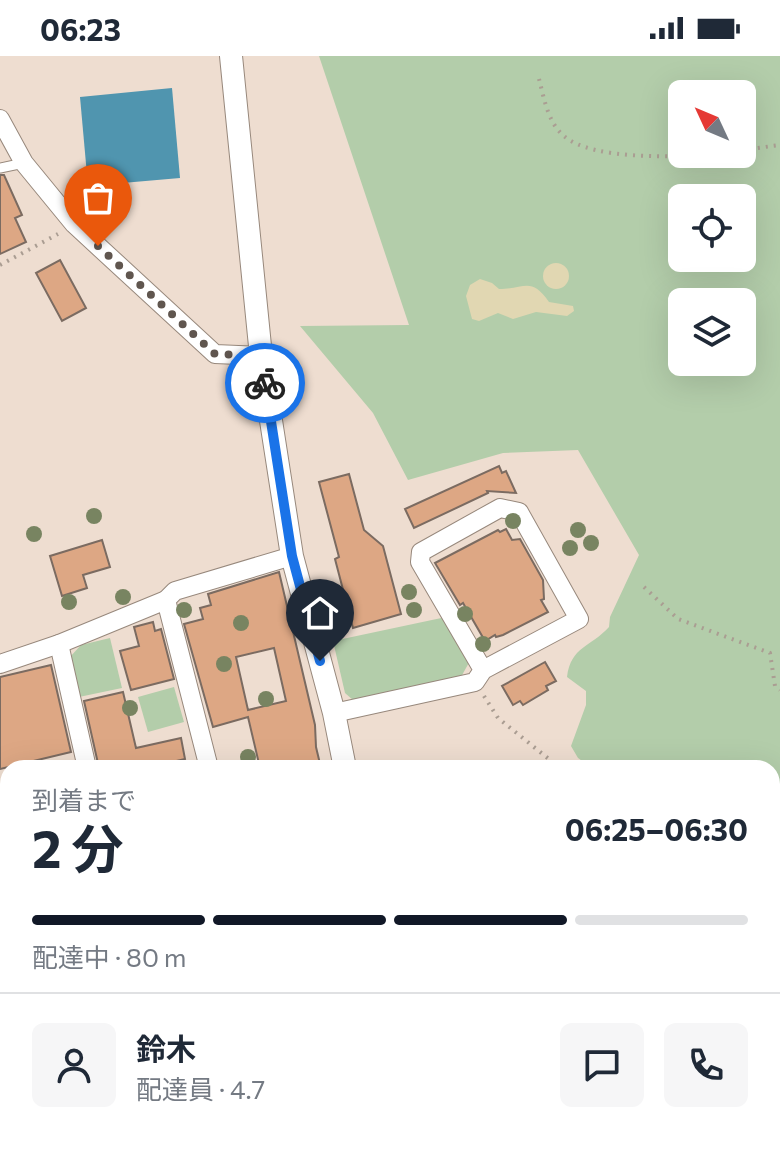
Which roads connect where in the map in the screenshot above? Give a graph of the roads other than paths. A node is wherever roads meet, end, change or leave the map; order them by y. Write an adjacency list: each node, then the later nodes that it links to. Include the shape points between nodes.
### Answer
1 (231, 56): 5 (street)
2 (0, 119): 3 (street)
3 (24, 163): 4 (lane); 5 (street, via 74,224 215,354)
4 (0, 168)
5 (261, 356): 6 (street)
6 (292, 556): 7 (street, via 175,591); 11 (street)
7 (166, 600): 8 (street); 13 (street)
8 (59, 644): 9 (street); 12 (street)
9 (0, 664)
10 (479, 676): 10 (street, via 579,619 519,512 500,508 421,552 420,562); 11 (street)
11 (334, 713): 14 (street)
12 (85, 760)
13 (207, 760)
14 (343, 760)

